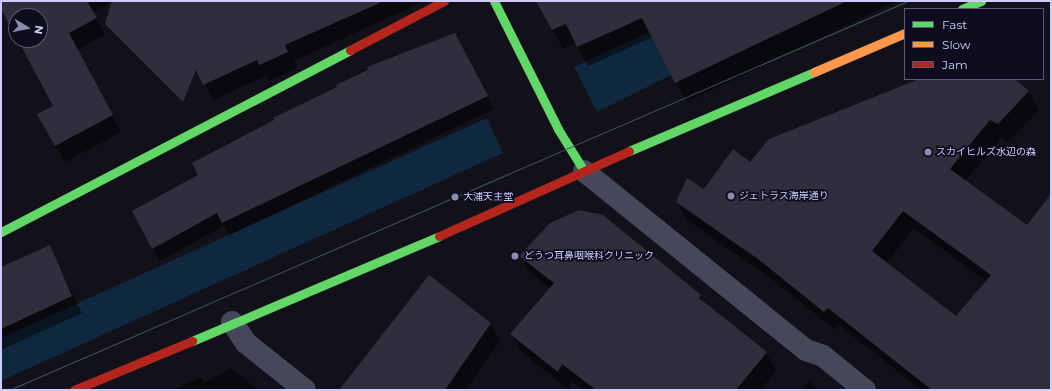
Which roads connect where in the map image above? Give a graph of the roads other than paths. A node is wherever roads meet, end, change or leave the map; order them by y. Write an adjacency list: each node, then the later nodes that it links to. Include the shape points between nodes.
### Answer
1 (444, 1): 7 (street)
2 (494, 1): 6 (street, via 558,129)
3 (981, 1): 4 (street)
4 (964, 8)
5 (904, 33): 6 (street)
6 (584, 171): 8 (street, via 400,254); 11 (street, via 806,350 823,356)
7 (1, 232)
8 (232, 322): 9 (street); 10 (street, via 246,343)
9 (74, 390)
10 (305, 390)
11 (865, 390)

